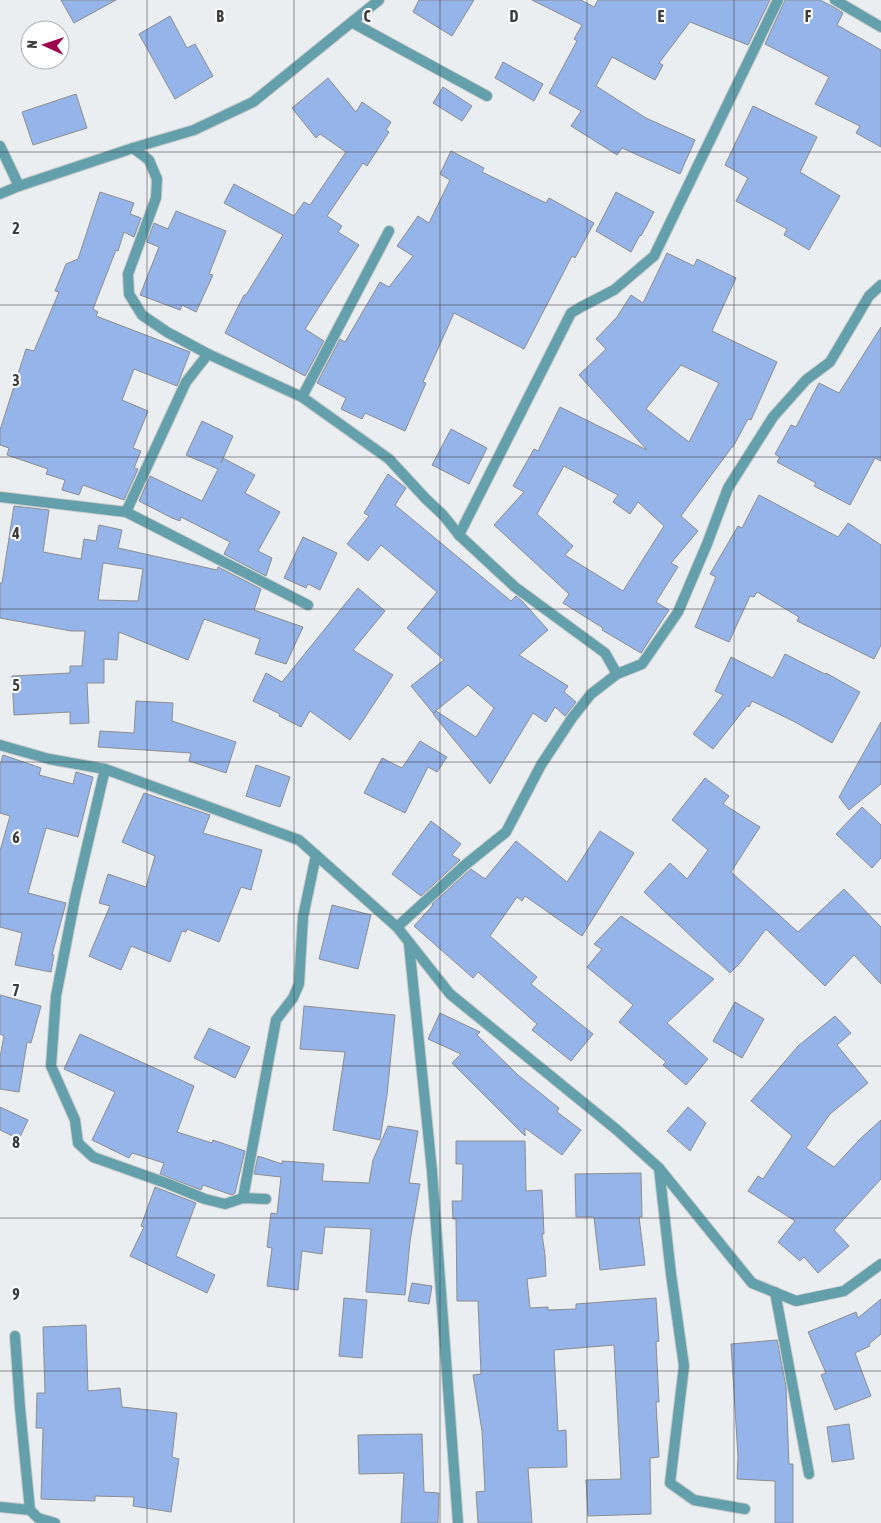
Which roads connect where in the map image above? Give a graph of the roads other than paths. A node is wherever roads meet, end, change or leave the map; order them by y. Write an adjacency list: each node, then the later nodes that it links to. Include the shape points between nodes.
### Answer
1 (379, 0): 4 (street)
2 (778, 0): 17 (street, via 654,256 614,290 571,313)
3 (835, 0): 5 (street)
4 (353, 22): 6 (street); 8 (street, via 253,102 194,130)
5 (881, 27)
6 (487, 96)
7 (0, 146): 9 (street)
8 (133, 148): 9 (street); 13 (street, via 149,160 157,179 156,198 128,274 129,294 142,315)
9 (19, 186): 10 (street)
10 (0, 194)
11 (389, 231): 14 (street)
12 (881, 284): 19 (street, via 869,296 830,362 806,380 774,417 728,488 678,612 642,664)
13 (208, 354): 14 (street); 16 (street, via 186,382)
14 (302, 397): 17 (street, via 389,459)
15 (0, 497): 16 (street)
16 (126, 512): 18 (street)
17 (459, 535): 19 (street, via 515,587 604,653)
18 (308, 604)
19 (617, 674): 23 (street, via 591,694 572,718 541,765 506,832)
20 (0, 745): 21 (street, via 48,759)
21 (105, 769): 22 (street, via 299,840); 26 (street, via 56,996 51,1066 75,1120 78,1143 93,1157 205,1199 226,1204)
22 (316, 855): 23 (street); 26 (street, via 303,916 299,984 276,1020)
23 (397, 927): 24 (street)
24 (409, 943): 25 (street, via 450,994); 36 (street, via 433,1181)
25 (659, 1168): 29 (street, via 752,1283); 33 (street, via 684,1366 670,1483 694,1500)
26 (243, 1198): 27 (street)
27 (266, 1199)
28 (881, 1264): 29 (street, via 844,1290 796,1301)
29 (774, 1292): 31 (street)
30 (15, 1336): 34 (street)
31 (809, 1474)
32 (0, 1507): 34 (street)
33 (745, 1509)
34 (30, 1510): 35 (street, via 38,1518)
35 (55, 1523)
36 (458, 1523)

